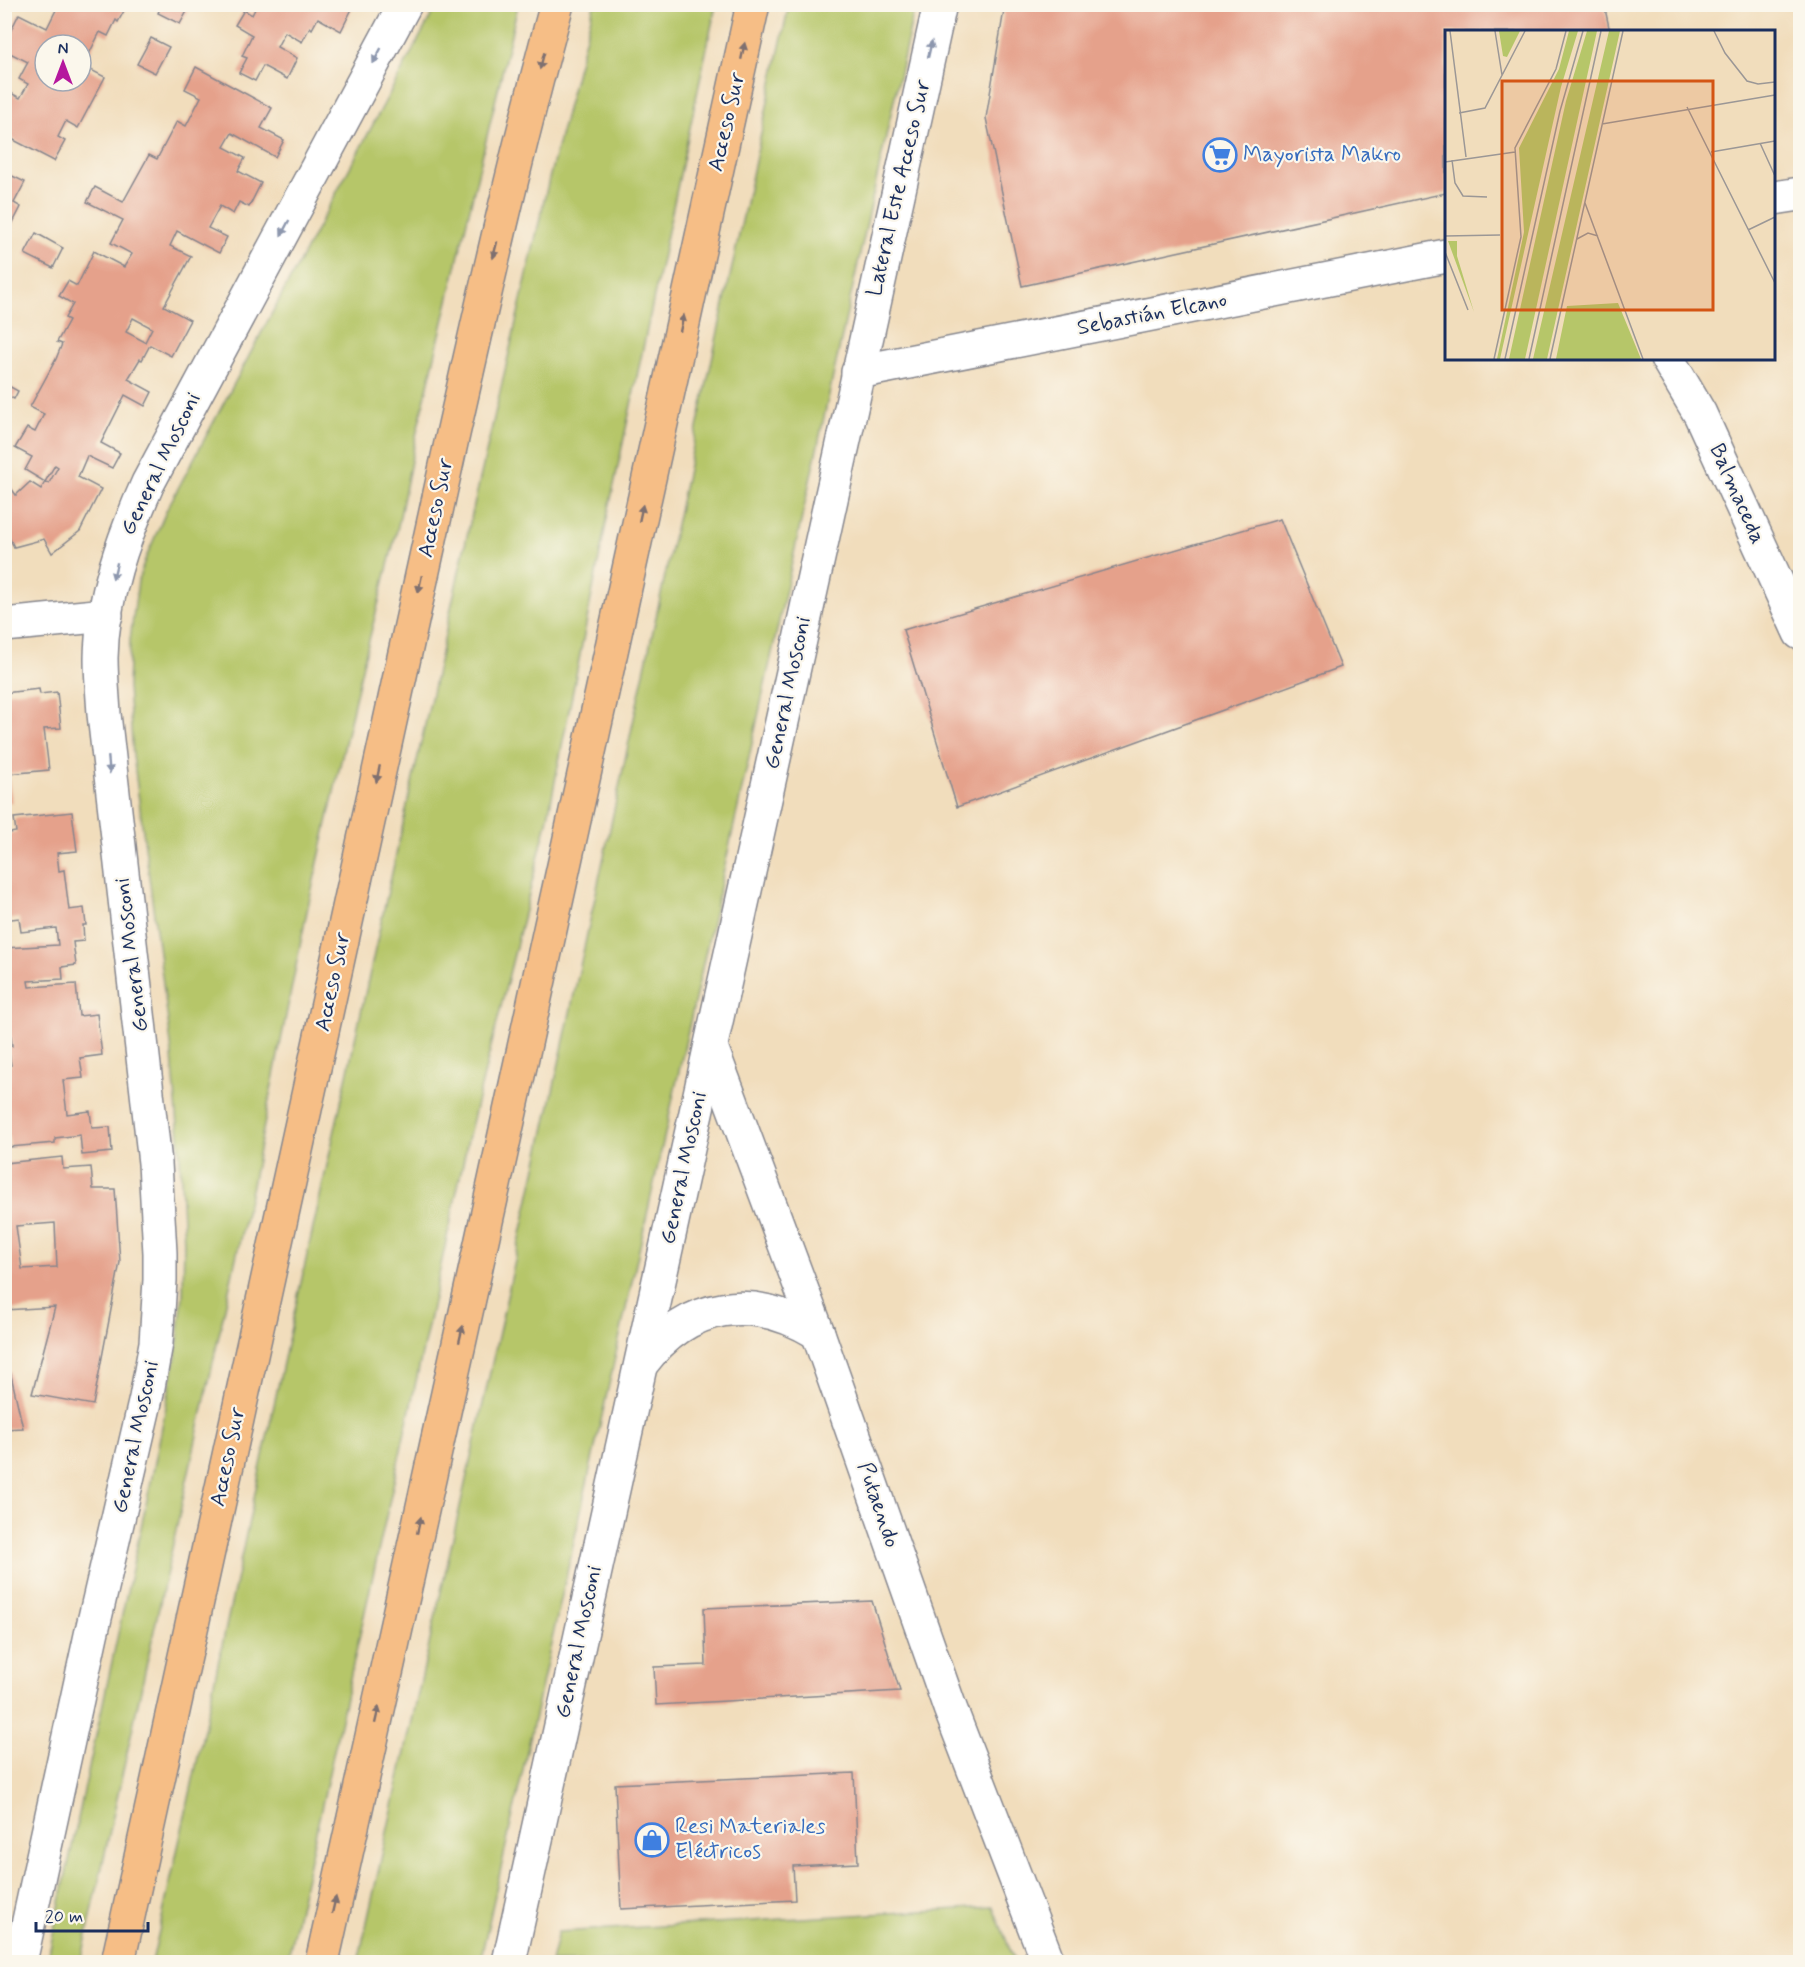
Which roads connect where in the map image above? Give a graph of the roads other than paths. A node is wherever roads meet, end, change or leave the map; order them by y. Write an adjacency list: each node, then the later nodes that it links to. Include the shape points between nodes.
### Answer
1 (405, 4): 10 (street, General Mosconi, one-way to 10, via 148,483 120,549)
2 (557, 4): 17 (highway, Acceso Sur, one-way to 17, via 491,265)
3 (753, 4): 18 (highway, Acceso Sur, one-way to 3)
4 (940, 4): 9 (street, Lateral Este Acceso Sur, one-way to 4)
5 (1800, 194): 6 (street)
6 (1775, 198)
7 (1445, 256): 9 (street, Sebastián Elcano)
8 (1668, 360): 11 (street, Balmaceda, via 1700,414)
9 (858, 372): 13 (street, General Mosconi)
10 (106, 615): 12 (street); 16 (street, General Mosconi, one-way to 16, via 101,658 104,714 155,1163 159,1309 146,1398)
11 (1797, 618)
12 (4, 626)
13 (711, 1047): 14 (street, Putaendo); 15 (street, General Mosconi)
14 (818, 1333): 15 (street, via 778,1313 756,1309 711,1312 671,1332); 20 (street, Putaendo, via 950,1708)
15 (641, 1365): 19 (street, General Mosconi)
16 (20, 1962)
17 (117, 1962)
18 (322, 1962)
19 (509, 1962)
20 (1048, 1962)

